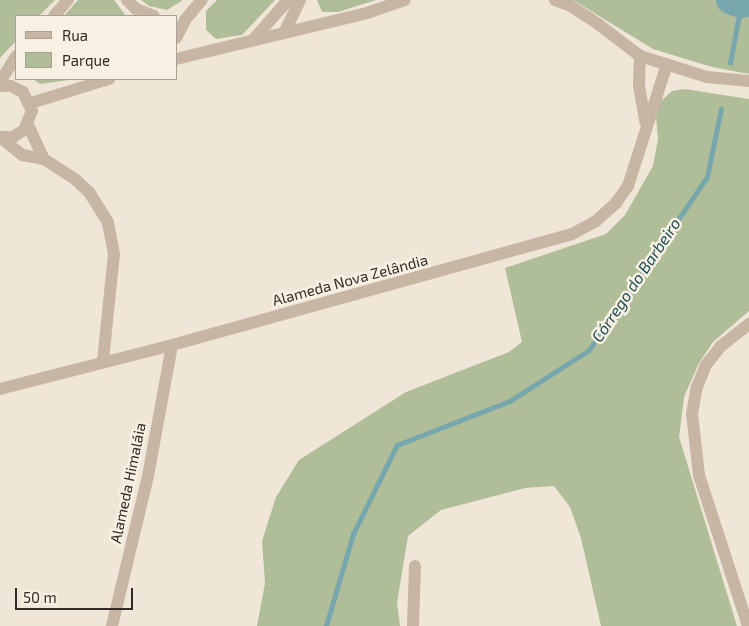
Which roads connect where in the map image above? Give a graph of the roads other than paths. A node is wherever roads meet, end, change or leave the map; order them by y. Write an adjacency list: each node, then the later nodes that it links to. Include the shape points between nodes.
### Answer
1 (68, 0): 8 (street)
2 (127, 0): 9 (street, via 136,9)
3 (202, 0): 10 (street)
4 (288, 0): 12 (street)
5 (300, 0): 11 (street)
6 (404, 0): 11 (street)
7 (555, 0): 13 (street, via 591,19)
8 (55, 15)
9 (151, 15)
10 (181, 20)
11 (284, 33): 12 (street)
12 (251, 42): 15 (street)
13 (640, 56): 16 (street); 21 (street, Alameda Nova Zelândia, via 639,86)
14 (15, 58): 19 (street)
15 (178, 59)
16 (667, 64): 18 (street, via 707,77); 21 (street, Alameda Nova Zelândia)
17 (106, 80): 20 (street)
18 (749, 82)
19 (0, 84): 20 (street, via 18,88)
20 (31, 103): 22 (street)
21 (645, 124): 26 (street, Alameda Nova Zelândia, via 636,167 628,186 616,203 596,221 572,234)
22 (28, 125): 23 (street, via 19,134); 24 (street)
23 (0, 137): 24 (street, via 22,155)
24 (44, 159): 27 (street, via 90,192 108,223 114,254)
25 (749, 324): 32 (street, via 721,346 706,365 697,386 692,414 699,475)
26 (172, 346): 27 (street, Alameda Nova Zelândia); 30 (street, Alameda Himaláia, via 148,476)
27 (103, 361): 28 (street, Alameda Nova Zelândia)
28 (0, 389)
29 (415, 566): 31 (street)
30 (112, 626)
31 (413, 626)
32 (748, 626)

